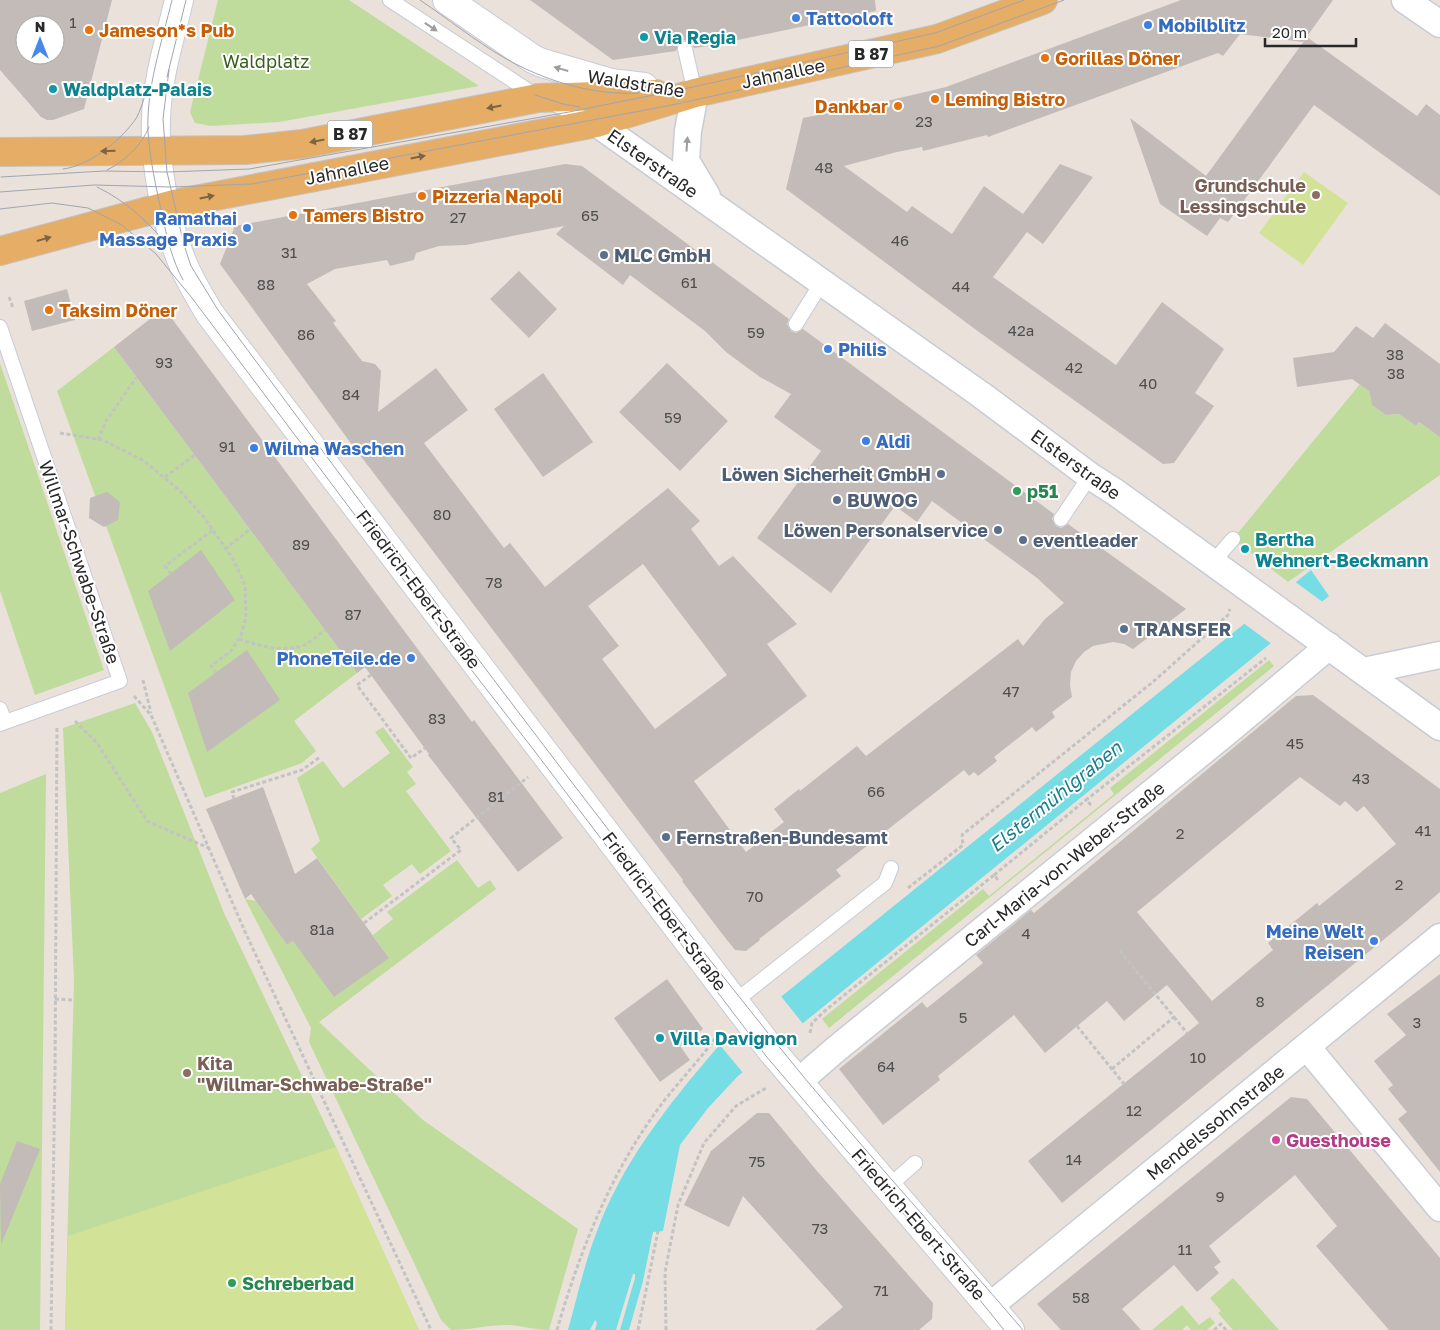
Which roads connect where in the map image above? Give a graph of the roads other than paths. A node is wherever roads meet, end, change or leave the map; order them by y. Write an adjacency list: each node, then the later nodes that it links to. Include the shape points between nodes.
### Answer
1 (179, 0): 11 (main road, via 159,88)
2 (390, 0): 9 (lane, one-way to 9)
3 (447, 0): 8 (main road, Waldstraße, one-way to 3, via 611,83 542,63)
4 (1043, 0): 8 (main road, Jahnallee / B 87, via 937,39)
5 (1406, 0): 6 (street)
6 (1440, 24)
7 (685, 49): 8 (lane)
8 (695, 93): 9 (main road, Jahnallee / B 87); 10 (main road, Jahnallee / B 87); 13 (street, Elsterstraße, one-way to 8, via 686,161)
9 (538, 97): 10 (lane); 11 (main road, Jahnallee / B 87, one-way to 11, via 302,144 245,150)
10 (596, 123): 13 (street, Elsterstraße); 14 (main road, Jahnallee / B 87, one-way to 10)
11 (157, 151): 12 (main road, Jahnallee / B 87, one-way to 12); 14 (main road, Friedrich-Ebert-Straße)
12 (0, 152)
13 (711, 204): 16 (street, Elsterstraße)
14 (165, 206): 15 (main road, Jahnallee / B 87, one-way to 14); 30 (main road, Friedrich-Ebert-Straße, via 182,263 210,314)
15 (0, 251)
16 (822, 282): 17 (lane); 19 (street, Elsterstraße)
17 (796, 324)
18 (0, 327): 26 (lane, Willmar-Schwabe-Straße, via 120,680 58,703)
19 (1090, 476): 20 (lane); 22 (street, Elsterstraße)
20 (1061, 519)
21 (1233, 539): 22 (lane)
22 (1213, 562): 23 (street, Elsterstraße)
23 (1329, 646): 25 (street, Elsterstraße); 32 (street, Carl-Maria-von-Weber-Straße)
24 (1440, 655): 25 (street)
25 (1364, 671): 27 (street, Elsterstraße)
26 (2, 718)
27 (1440, 727)
28 (891, 868): 30 (lane, Friedrich-Ebert-Straße, via 886,883)
29 (1440, 937): 31 (street, Mendelssohnstraße)
30 (741, 1011): 32 (main road, Friedrich-Ebert-Straße)
31 (1307, 1048): 35 (street); 36 (street, Mendelssohnstraße)
32 (798, 1082): 34 (main road, Friedrich-Ebert-Straße)
33 (915, 1162): 34 (lane)
34 (888, 1188): 36 (main road, Friedrich-Ebert-Straße)
35 (1440, 1208)
36 (998, 1322)

